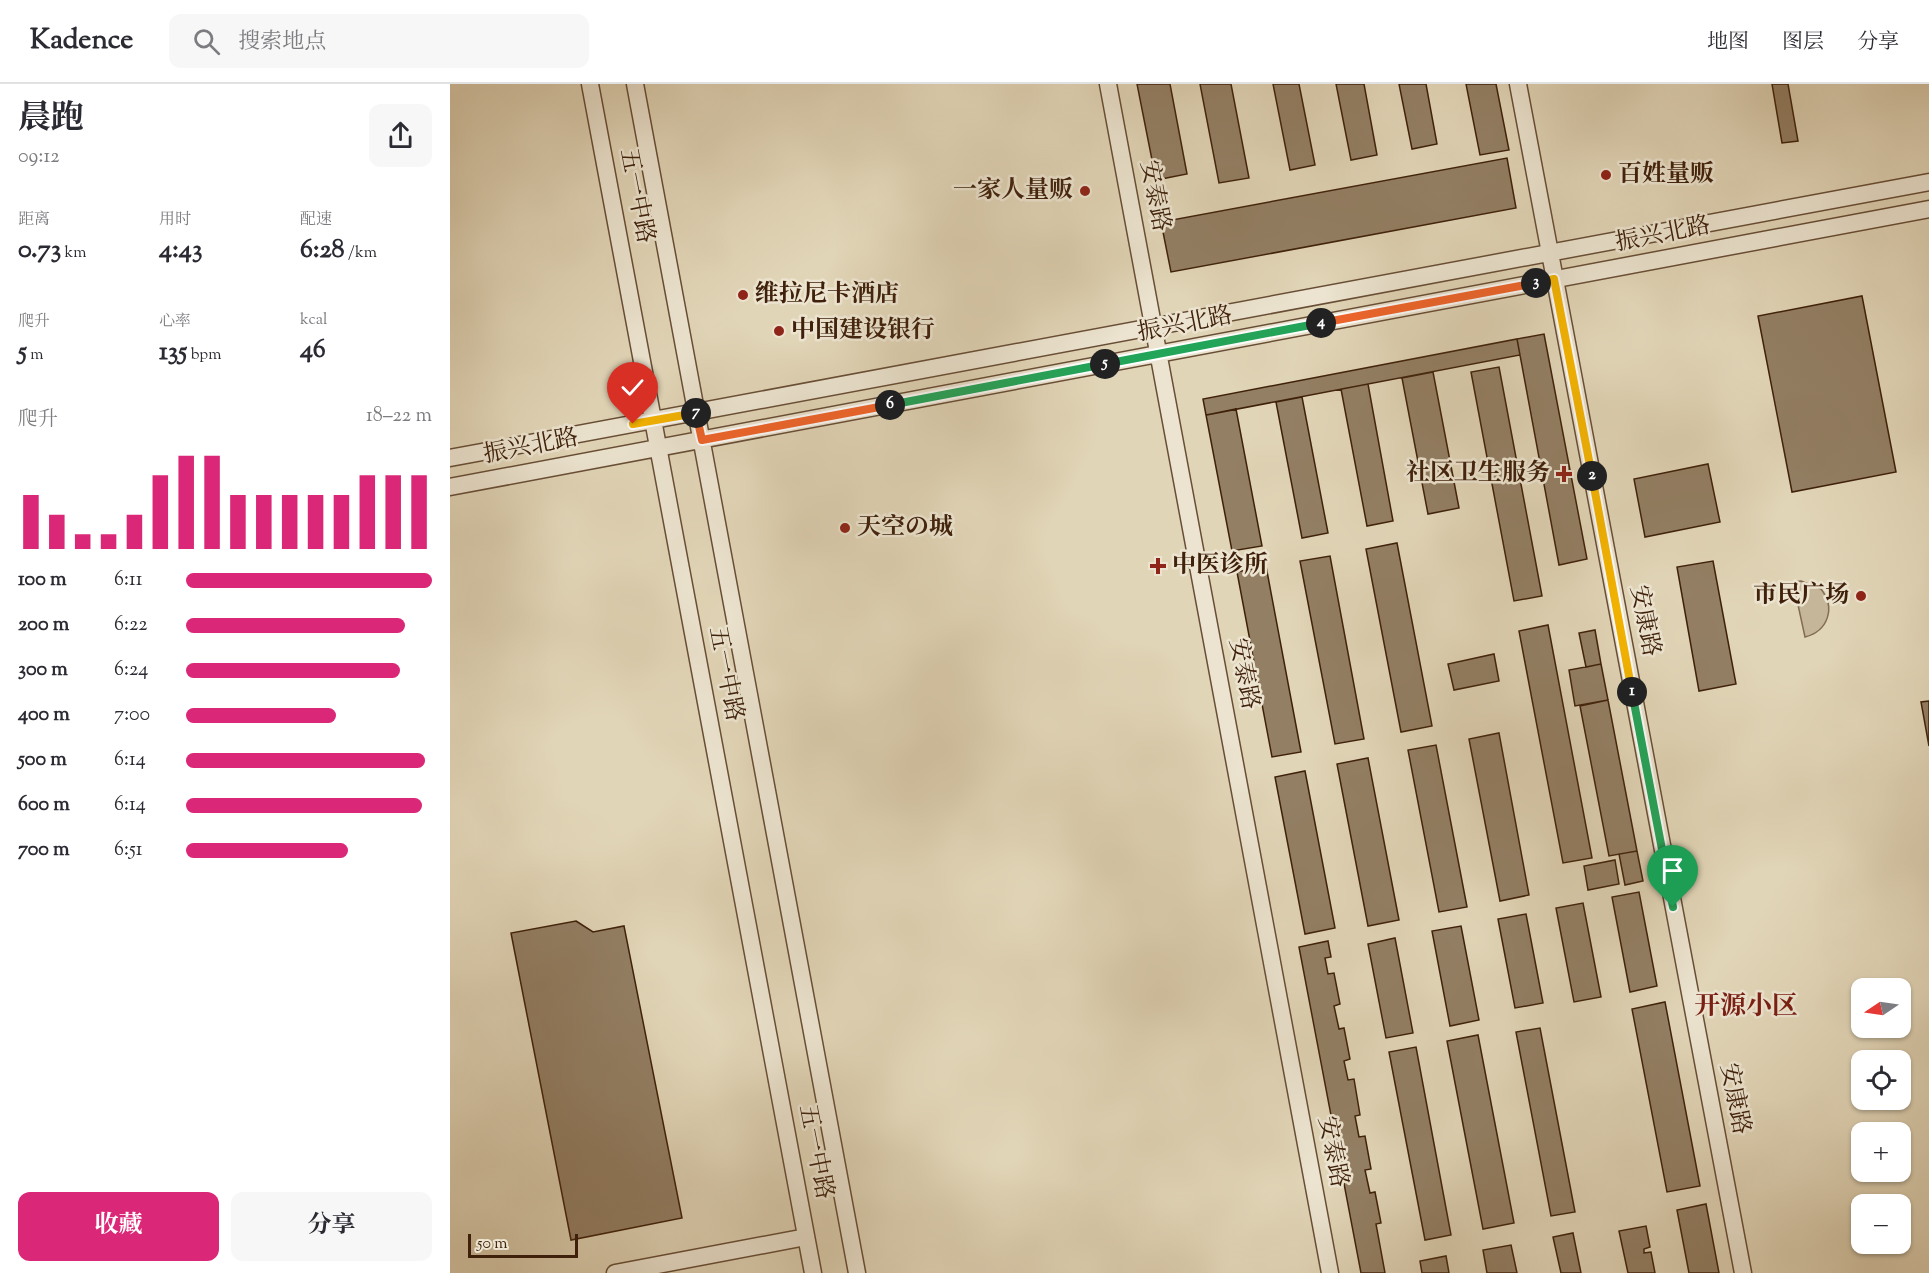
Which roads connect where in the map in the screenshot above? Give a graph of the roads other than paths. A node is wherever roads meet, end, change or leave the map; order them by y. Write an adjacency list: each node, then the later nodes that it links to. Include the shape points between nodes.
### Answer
1 (590, 84): 12 (street, 五一中路)
2 (635, 84): 11 (street, 五一中路)
3 (1108, 84): 9 (street, 安泰路)
4 (1518, 84): 7 (street, 安康路)
5 (1929, 182): 7 (street, 振兴北路)
6 (1929, 209): 8 (street, 振兴北路)
7 (1549, 251): 8 (street, 安康路); 9 (street, 振兴北路)
8 (1554, 279): 10 (street, 振兴北路); 22 (street, 安康路)
9 (1154, 326): 10 (street, 安泰路); 11 (street, 振兴北路)
10 (1159, 354): 13 (street, 振兴北路); 21 (street, 安泰路)
11 (696, 412): 12 (street, 振兴北路); 13 (street, 五一中路)
12 (653, 421): 14 (street, 五一中路); 15 (street, 振兴北路)
13 (702, 440): 14 (street, 振兴北路); 20 (street, 五一中路)
14 (658, 448): 16 (street, 振兴北路); 17 (street, 五一中路)
15 (450, 458)
16 (450, 487)
17 (806, 1237): 18 (street); 19 (street, 五一中路)
18 (615, 1273)
19 (813, 1273)
20 (857, 1273)
21 (1330, 1273)
22 (1743, 1273)

